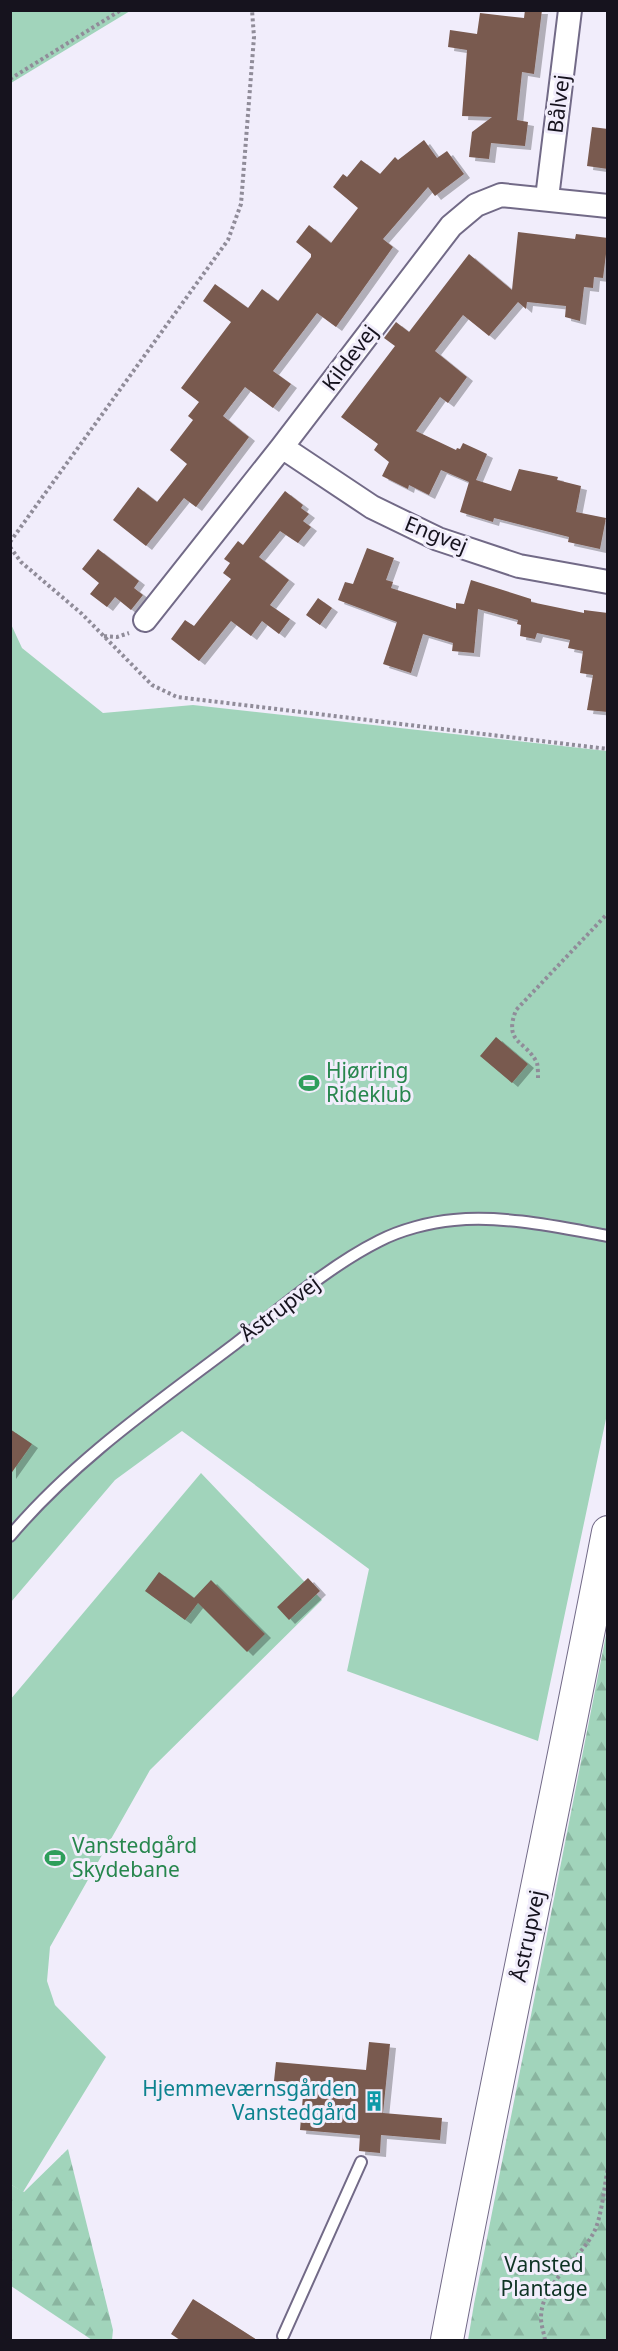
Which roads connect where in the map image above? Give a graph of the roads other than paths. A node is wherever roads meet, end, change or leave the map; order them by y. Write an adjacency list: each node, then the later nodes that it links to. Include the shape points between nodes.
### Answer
1 (570, 10): 2 (street, Bålvej)
2 (547, 198): 3 (street, Kildevej); 4 (street, Kildevej, via 501,195 476,205 451,226)
3 (608, 206)
4 (282, 447): 5 (street, Engvej, via 372,507 438,539 519,566); 6 (street, Kildevej)
5 (608, 582)
6 (145, 621)
7 (608, 1236): 9 (lane, Åstrupvej, via 499,1221 454,1220 380,1240 323,1276 105,1443 32,1510)
8 (608, 1532): 12 (street, Åstrupvej)
9 (10, 1536)
10 (361, 2162): 11 (lane)
11 (283, 2336)
12 (447, 2340)

